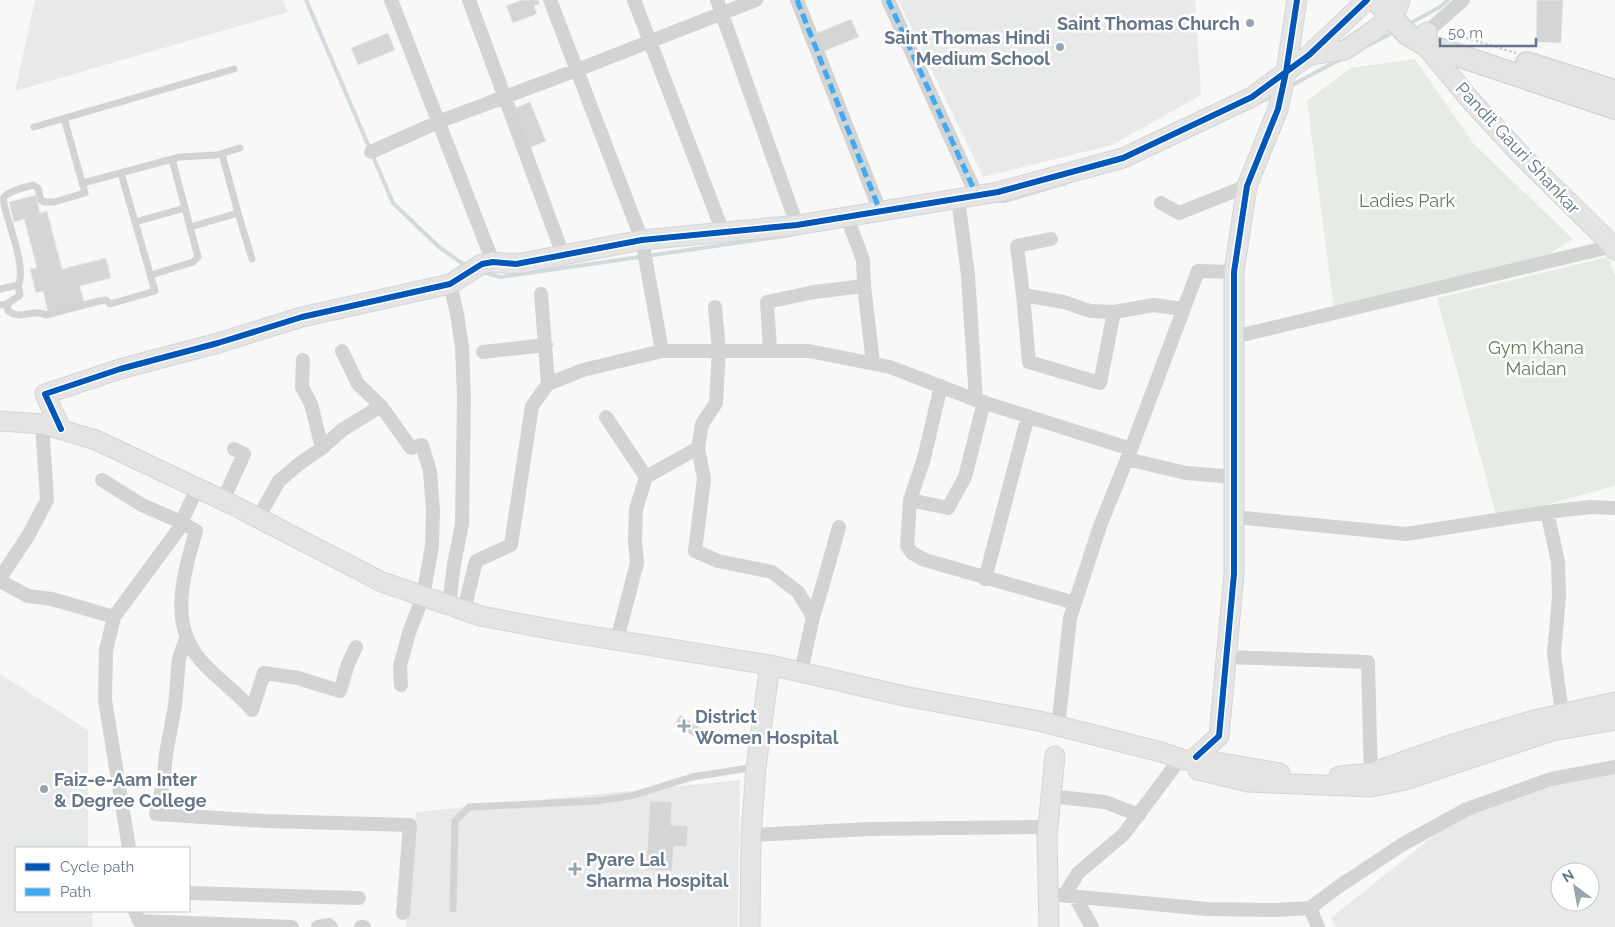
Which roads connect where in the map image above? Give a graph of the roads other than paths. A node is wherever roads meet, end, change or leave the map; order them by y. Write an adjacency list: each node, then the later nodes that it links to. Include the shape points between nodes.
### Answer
1 (391, 0): 23 (street)
2 (469, 0): 20 (street)
3 (550, 0): 17 (street)
4 (634, 0): 14 (street)
5 (717, 0): 12 (street)
6 (756, 0): 12 (street)
7 (797, 0): 36 (street)
8 (888, 0): 32 (street)
9 (1298, 0): 18 (street)
10 (1367, 0): 15 (street)
11 (1463, 0): 13 (street)
12 (722, 13): 14 (street); 40 (street)
13 (1403, 18): 15 (street, via 1376,29 1345,50); 19 (main road); 21 (main road); 45 (street, Pandit Gauri Shankar, via 1522,157)
14 (650, 42): 17 (street); 42 (street)
15 (1309, 55): 18 (street)
16 (234, 69): 22 (lane)
17 (577, 70): 20 (street); 44 (street)
18 (1286, 72): 31 (street, via 1278,109); 32 (street, via 1252,97 1122,158)
19 (1615, 91)
20 (504, 97): 23 (street); 46 (street)
21 (1615, 108)
22 (64, 118): 24 (lane); 30 (lane)
23 (438, 122): 26 (street); 48 (street)
24 (34, 127)
25 (240, 148): 27 (lane)
26 (371, 152)
27 (222, 154): 28 (lane); 37 (lane)
28 (172, 159): 29 (lane); 35 (lane)
29 (122, 173): 30 (lane); 39 (lane)
30 (83, 183): 52 (lane, via 85,193 54,202 41,200 38,188 33,185 5,196 2,201 20,272)
31 (1247, 186): 34 (street, via 1179,213); 49 (street)
32 (977, 196): 33 (street)
33 (958, 204): 36 (street); 72 (street)
34 (1161, 204)
35 (185, 208): 39 (lane); 41 (lane)
36 (880, 211): 38 (street)
37 (238, 213): 41 (lane); 47 (lane)
38 (847, 217): 40 (street); 53 (street, via 863,260)
39 (136, 222): 50 (lane)
40 (797, 225): 42 (street)
41 (190, 227): 50 (lane, via 198,257 193,262)
42 (723, 232): 44 (street)
43 (1051, 239): 56 (street, via 1017,246)
44 (642, 240): 46 (street); 66 (street)
45 (1614, 248): 61 (street)
46 (563, 255): 48 (street, via 516,264)
47 (252, 259)
48 (488, 263): 51 (street)
49 (1234, 272): 59 (street, via 1198,271); 61 (street)
50 (151, 275): 57 (lane, via 155,291 116,303 99,300 46,315 38,312 13,315)
51 (456, 281): 78 (street, via 302,317 45,394); 99 (street, via 464,397 462,524 454,564)
52 (18, 285): 54 (lane); 57 (lane, via 20,295)
53 (864, 286): 64 (street, via 766,302); 69 (street)
54 (0, 289)
55 (541, 294): 62 (street)
56 (1023, 295): 60 (street, via 1064,302 1090,311); 60 (street, via 1029,362 1100,382)
57 (4, 304)
58 (715, 307): 63 (street)
59 (1183, 309): 60 (street, via 1154,305); 82 (street)
60 (1114, 312)
61 (1234, 337): 84 (street)
62 (546, 345): 67 (street); 70 (street)
63 (719, 350): 64 (street); 66 (street); 81 (street, via 716,403 702,424)
64 (770, 350): 69 (street, via 809,351)
65 (342, 351): 73 (street, via 358,384)
66 (662, 351): 70 (street, via 583,370)
67 (483, 352)
68 (303, 360): 80 (street, via 302,387 311,404)
69 (873, 363): 71 (street)
70 (548, 384): 99 (street, via 532,406 511,545 476,561)
71 (940, 386): 72 (street); 88 (street, via 924,458)
72 (980, 401): 74 (street); 88 (street, via 964,477 948,508)
73 (381, 406): 80 (street, via 342,430); 97 (street, via 411,448 422,445 430,471 432,546)
74 (1028, 416): 82 (street); 96 (street)
75 (606, 417): 83 (street)
76 (0, 421): 77 (street)
77 (42, 424): 78 (street); 95 (street, via 47,500)
78 (61, 429): 86 (street, via 96,440)
79 (234, 448): 87 (street, via 244,454)
80 (322, 448): 92 (street, via 279,481)
81 (698, 448): 83 (street); 101 (street, via 704,479 694,551 718,561 772,572 798,592)
82 (1129, 454): 84 (street, via 1186,473); 98 (street, via 1100,526)
83 (646, 477): 103 (street, via 636,509 637,563)
84 (1234, 477): 91 (street)
85 (102, 480): 93 (street, via 142,505)
86 (196, 488): 87 (street); 93 (street)
87 (223, 500): 92 (street)
88 (910, 500): 96 (street, via 907,546 912,553 924,560)
89 (1615, 508): 90 (street)
90 (1547, 512): 91 (street, via 1406,534); 110 (street, via 1558,562 1554,654)
91 (1234, 517): 105 (street, via 1234,574)
92 (258, 518): 97 (street, via 382,582)
93 (181, 522): 100 (street); 102 (street, via 196,531 185,570 180,606)
94 (839, 527): 101 (street)
95 (0, 579): 100 (street, via 28,596 52,598)
96 (986, 579): 98 (street)
97 (423, 596): 99 (street); 108 (street, via 400,666)
98 (1075, 603): 112 (street, via 1070,618)
99 (457, 608): 103 (street, via 481,616)
100 (114, 617): 122 (street, via 106,650 105,700)
101 (813, 617): 107 (street)
102 (186, 639): 104 (street, via 204,664 252,710 264,673 298,678 340,691); 129 (street, via 179,658 175,706 156,814 410,825)
103 (617, 640): 106 (street)
104 (356, 647)
105 (1226, 657): 114 (street, via 1219,736); 117 (street, via 1368,662)
106 (770, 665): 107 (street); 115 (street)
107 (801, 672): 112 (street)
108 (401, 685)
109 (1615, 702): 110 (street)
110 (1562, 713): 117 (street, via 1453,744)
111 (1615, 720): 117 (street, via 1552,731 1405,780)
112 (1058, 727): 114 (street)
113 (1055, 756): 118 (street)
114 (1192, 761): 117 (street, via 1325,778); 119 (street)
115 (756, 767): 121 (street); 126 (lane, via 692,778 631,796 469,807 455,821)
116 (1615, 767): 127 (street, via 1551,779 1467,809 1403,844)
117 (1371, 780)
118 (1051, 799): 119 (street, via 1105,802); 120 (street)
119 (1139, 815): 124 (street, via 1123,835 1078,874)
120 (1048, 827): 121 (street, via 870,829); 124 (street)
121 (751, 835): 136 (street)
122 (129, 847)
123 (190, 893): 125 (street)
124 (1062, 896): 127 (street, via 1207,909); 137 (street); 138 (street)
125 (358, 898)
126 (453, 908)
127 (1310, 908): 132 (street)
128 (135, 912): 130 (street, via 139,921)
129 (403, 913)
130 (205, 926): 131 (street)
131 (270, 926): 133 (street)
132 (1316, 926)
133 (292, 927)
134 (318, 927): 135 (street)
135 (331, 927)
136 (750, 927)
137 (1049, 927)
138 (1092, 927)

